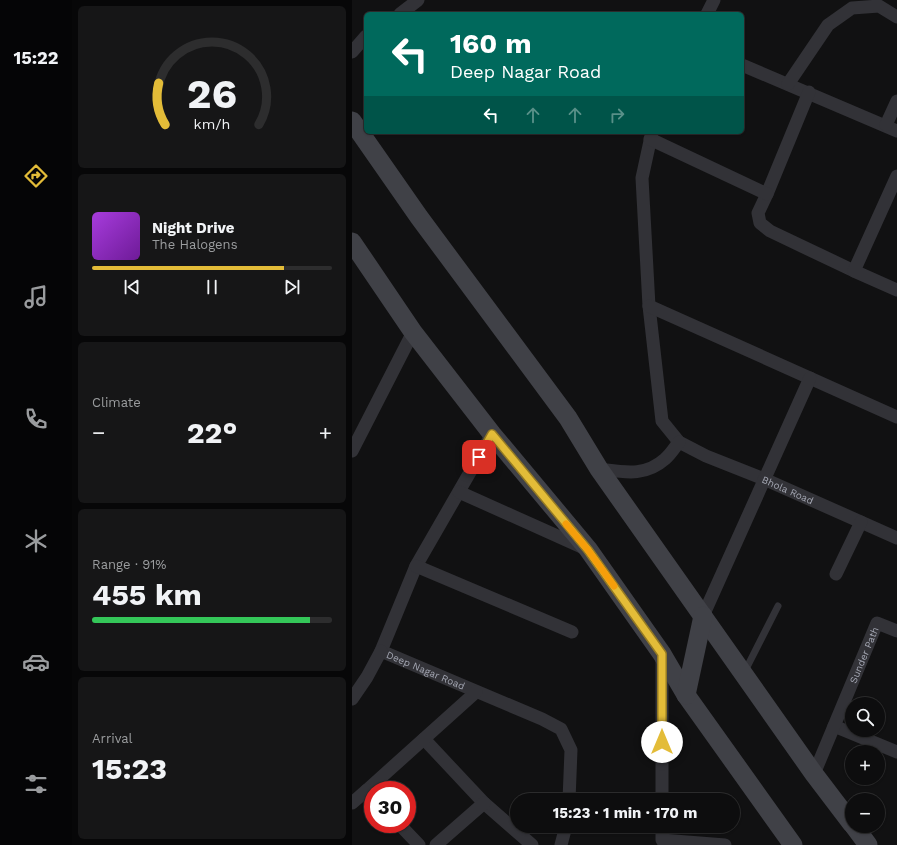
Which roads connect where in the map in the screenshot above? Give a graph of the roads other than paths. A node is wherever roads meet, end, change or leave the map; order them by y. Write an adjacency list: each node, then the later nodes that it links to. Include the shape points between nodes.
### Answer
1 (418, 0): 4 (street)
2 (714, 0): 5 (street)
3 (881, 3): 6 (street); 10 (street, via 852,8 828,25)
4 (403, 12)
5 (708, 12)
6 (897, 17)
7 (364, 38): 8 (street)
8 (352, 52)
9 (744, 65): 10 (street)
10 (788, 84): 11 (street)
11 (809, 92): 14 (street); 17 (street)
12 (897, 101): 14 (street)
13 (352, 121): 28 (street, via 418,217 568,418)
14 (892, 128)
15 (651, 135): 17 (street); 21 (street, via 642,178)
16 (897, 176): 19 (street)
17 (767, 194): 19 (street, via 758,213 760,223 770,231)
18 (352, 242): 22 (street)
19 (854, 271): 20 (street)
20 (897, 290)
21 (649, 306): 23 (street); 26 (street, via 662,421)
22 (413, 332): 25 (street); 27 (street)
23 (810, 378): 24 (street); 29 (street)
24 (897, 417)
25 (492, 434): 30 (street, Deep Nagar Road); 33 (street)
26 (679, 442): 28 (street, via 666,459 648,470 629,473); 29 (street, Bhola Road, via 706,456)
27 (352, 450)
28 (599, 469): 37 (street)
29 (764, 479): 31 (street, Bhola Road); 37 (street)
30 (459, 492): 33 (street); 34 (street, Deep Nagar Road)
31 (861, 522): 32 (street, Bhola Road); 35 (street)
32 (897, 538)
33 (588, 550): 41 (street)
34 (416, 566): 39 (street); 40 (street, Deep Nagar Road)
35 (836, 574)
36 (778, 606): 42 (lane)
37 (702, 616): 42 (street); 44 (street)
38 (897, 631): 46 (street, Sunder Path, via 877,623)
39 (572, 632)
40 (381, 651): 43 (street, Deep Nagar Road); 45 (street)
41 (662, 654): 44 (street); 52 (street)
42 (743, 673): 49 (street)
43 (476, 692): 47 (street); 51 (street, Deep Nagar Road, via 542,718 561,730 571,750)
44 (686, 695): 66 (street)
45 (352, 699)
46 (834, 726): 48 (street); 49 (street, Sunder Path)
47 (424, 739): 50 (street); 55 (street)
48 (897, 752)
49 (814, 774): 56 (street)
50 (382, 781)
51 (569, 793)
52 (662, 793)
53 (364, 796): 54 (street)
54 (352, 803)
55 (484, 803): 62 (street); 63 (street)
56 (845, 815)
57 (408, 833): 61 (street)
58 (564, 833): 64 (street)
59 (859, 833): 67 (street)
60 (662, 843): 65 (street)
61 (419, 845)
62 (436, 845)
63 (532, 845)
64 (561, 845)
65 (725, 845)
66 (793, 845)
67 (868, 845)

